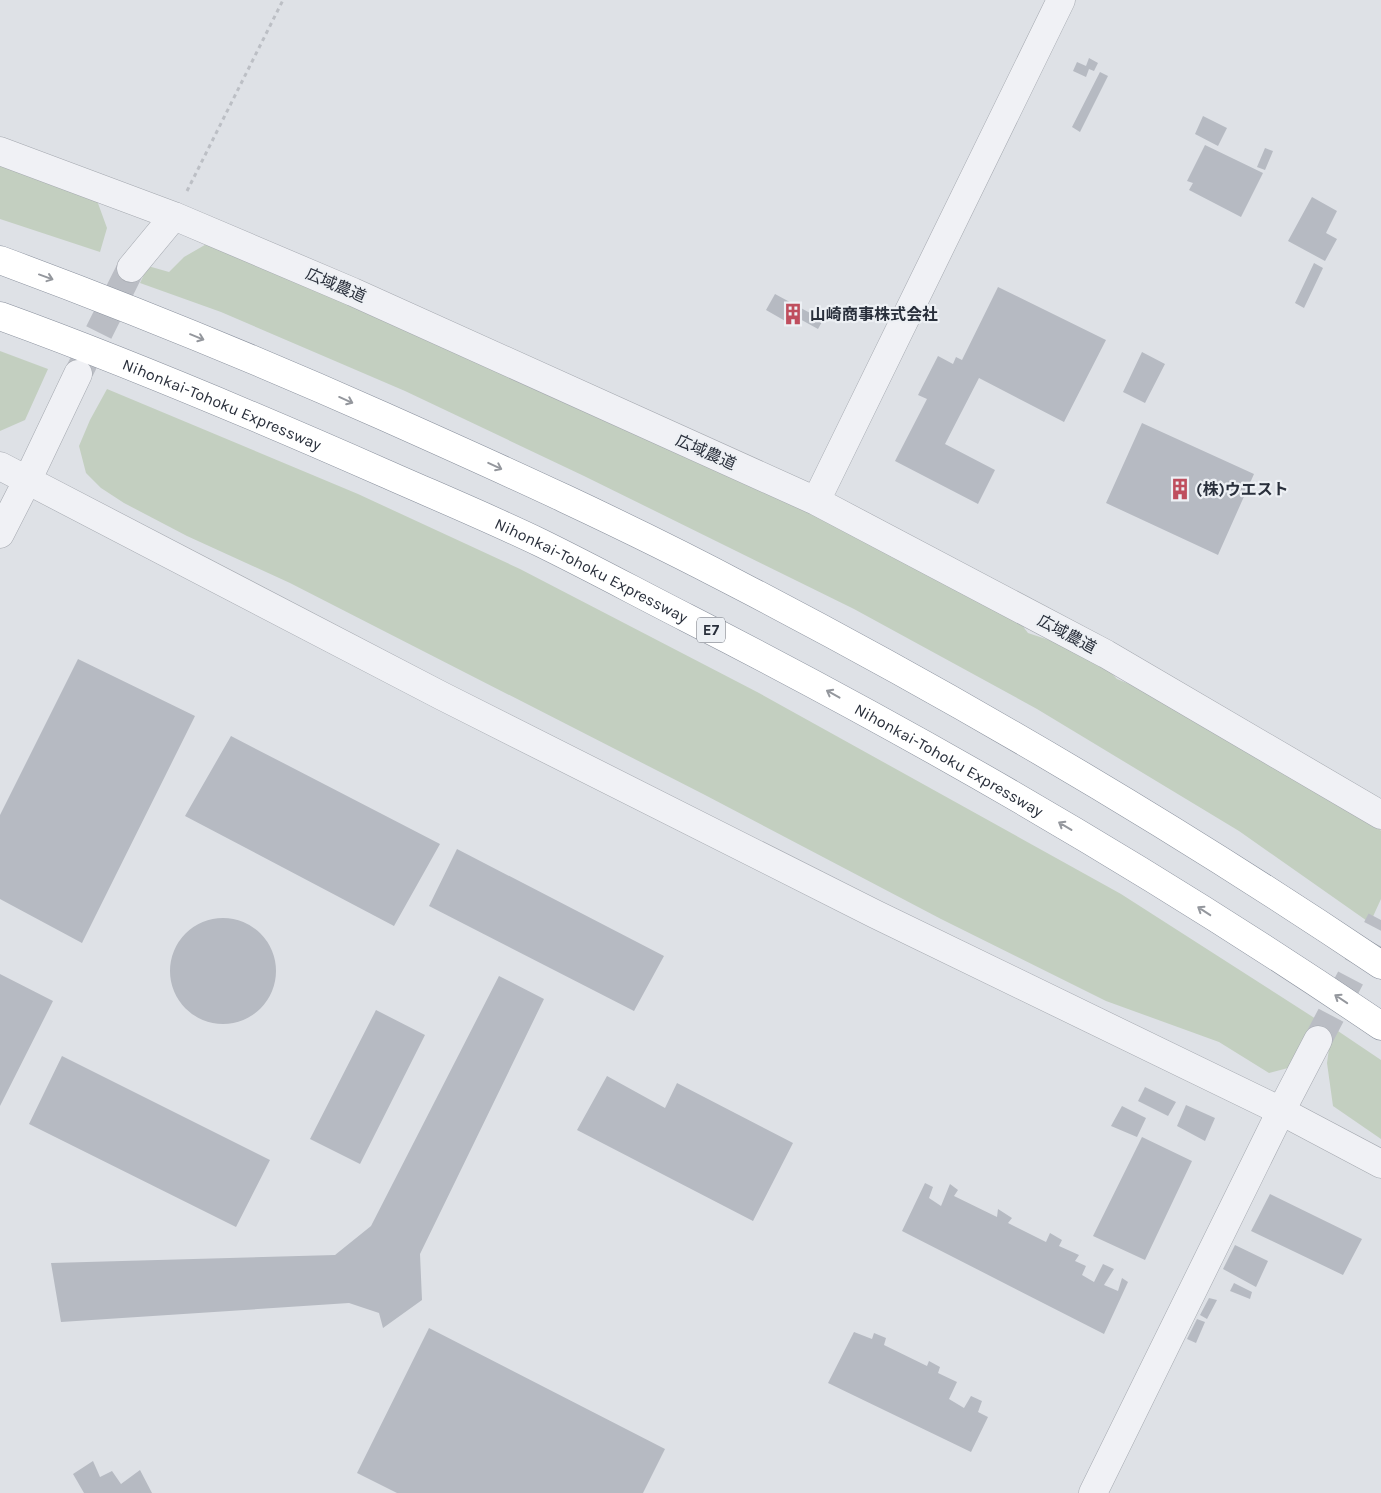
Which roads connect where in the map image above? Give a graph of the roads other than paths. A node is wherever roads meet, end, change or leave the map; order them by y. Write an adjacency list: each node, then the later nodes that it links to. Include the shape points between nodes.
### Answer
1 (1061, 0): 10 (street)
2 (0, 151): 3 (street, 広域農道)
3 (174, 216): 5 (street); 10 (street, 広域農道, via 353,292)
4 (0, 260): 13 (highway, one-way to 13, via 93,294 307,382 562,498 742,586 978,716 1188,839)
5 (131, 268)
6 (0, 316): 14 (highway, Nihonkai-Tohoku Expressway / E7, one-way to 6, via 1172,890 947,756 816,684 539,543 270,422)
7 (78, 374): 9 (street)
8 (0, 466): 9 (street)
9 (28, 480): 11 (street); 16 (street, via 460,705 876,914)
10 (816, 502): 12 (street, 広域農道, via 1106,654)
11 (0, 534)
12 (1381, 815)
13 (1381, 965)
14 (1381, 1026)
15 (1318, 1040): 16 (street)
16 (1281, 1111): 17 (street); 18 (street)
17 (1381, 1164)
18 (1092, 1493)

